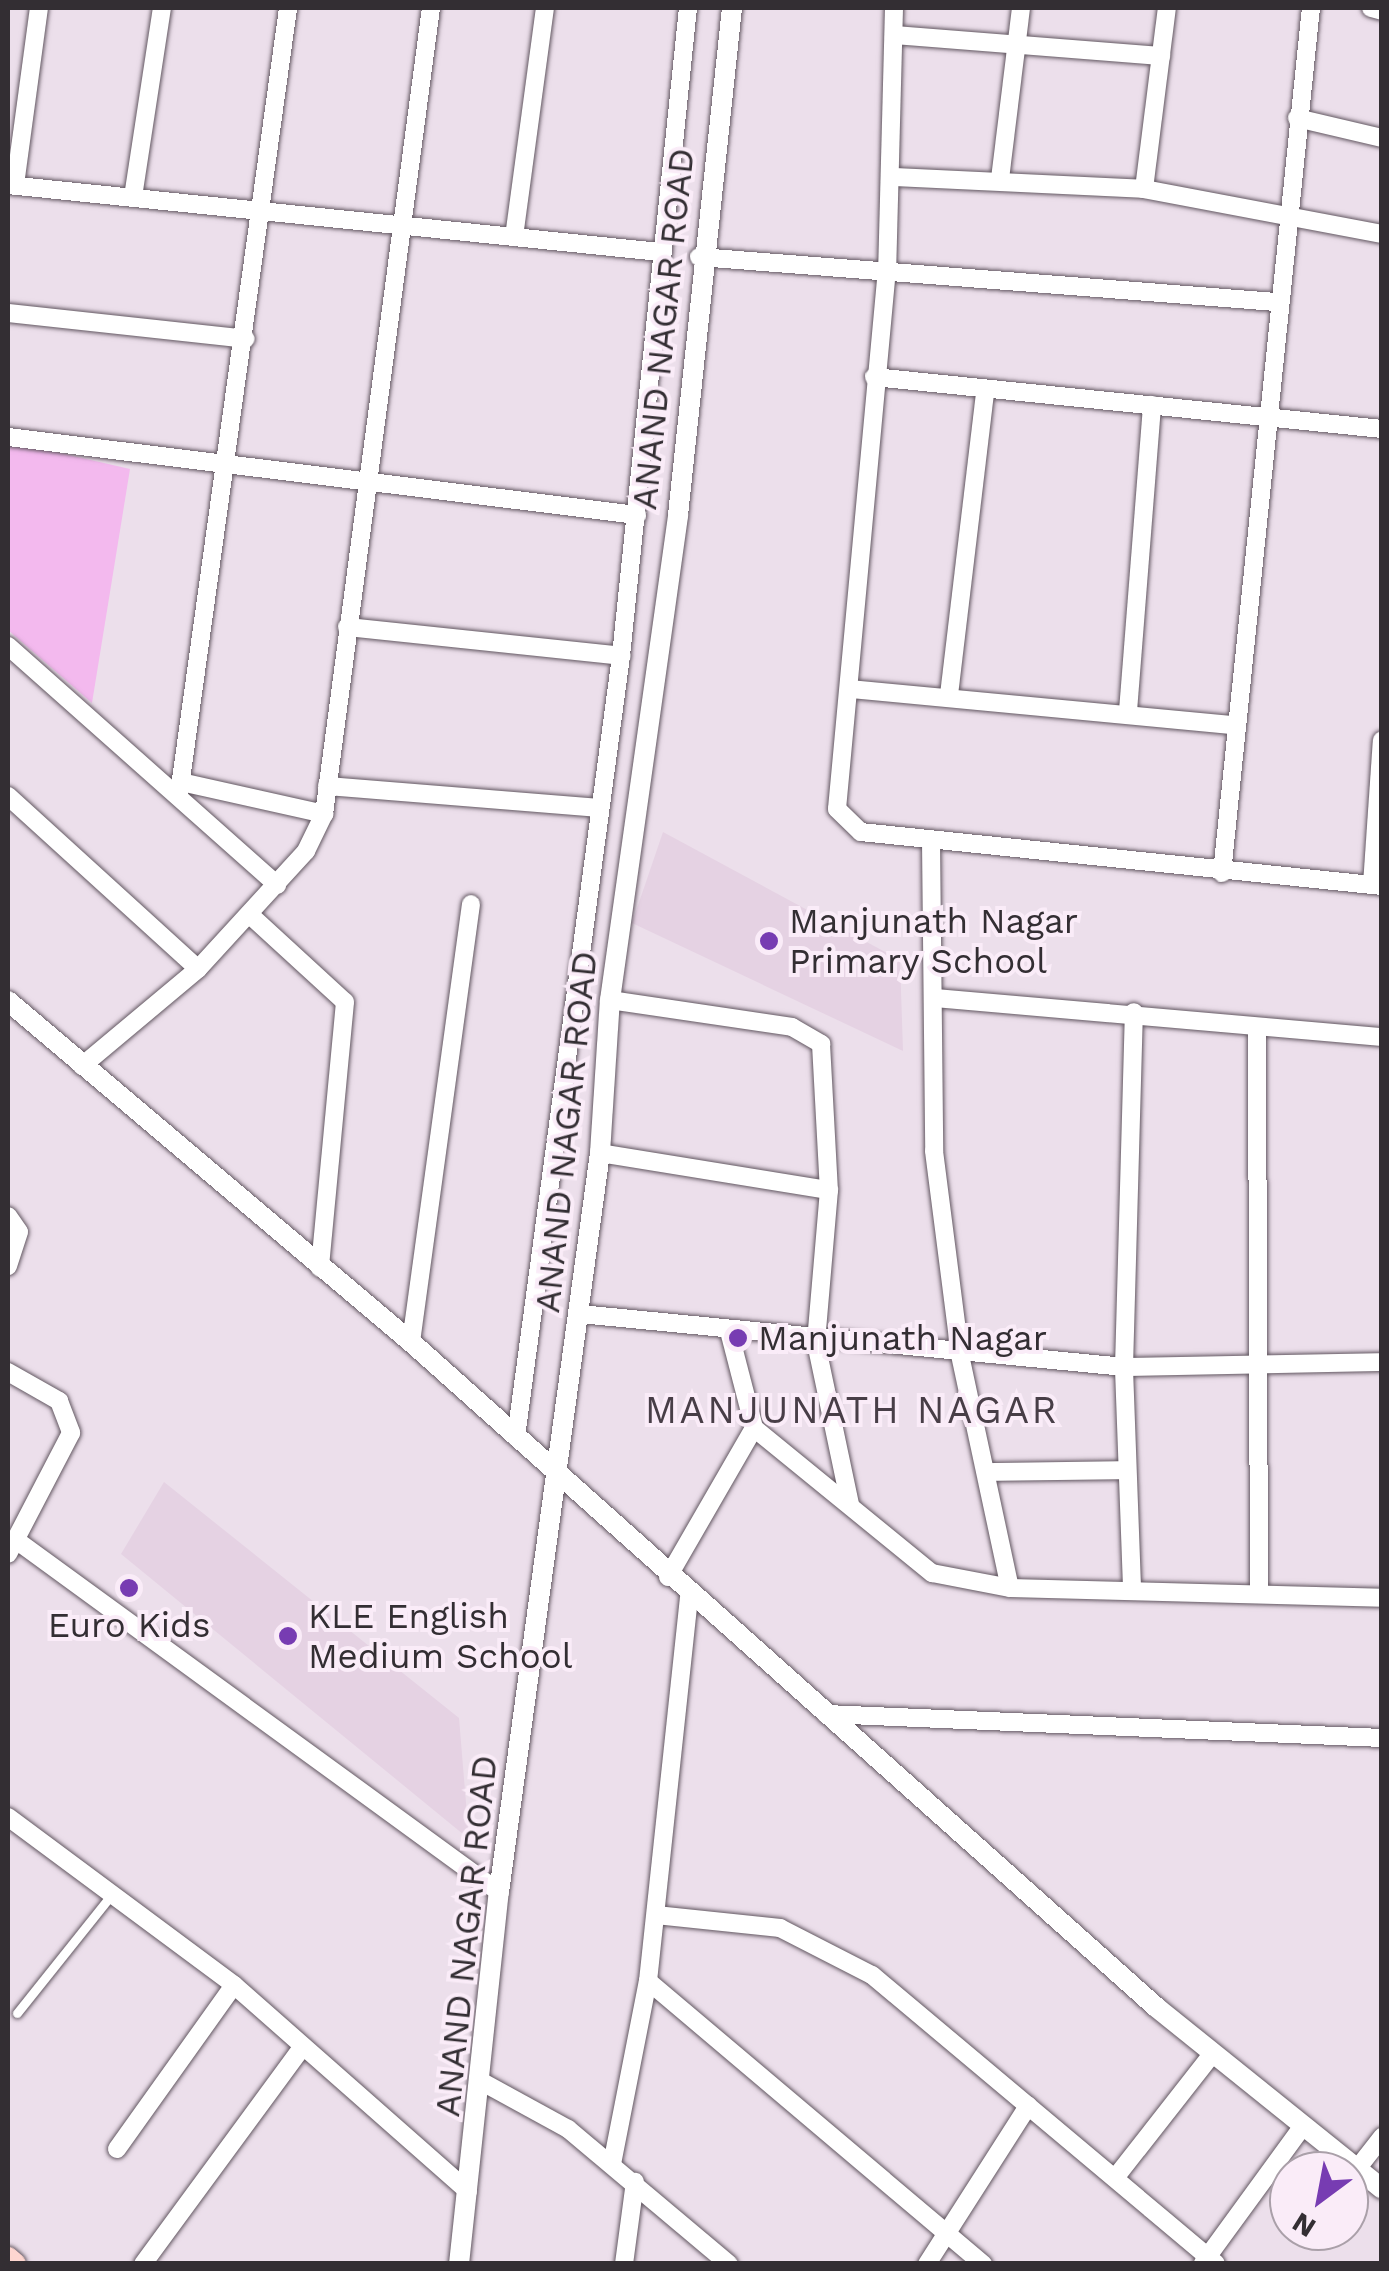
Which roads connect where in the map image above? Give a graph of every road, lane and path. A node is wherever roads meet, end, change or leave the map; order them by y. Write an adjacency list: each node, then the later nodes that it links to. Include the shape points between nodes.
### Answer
1 (39, 8): 21 (street)
2 (162, 8): 23 (street)
3 (288, 8): 24 (street)
4 (432, 8): 26 (street)
5 (545, 8): 28 (street)
6 (688, 8): 29 (street)
7 (732, 8): 30 (street, ANAND NAGAR ROAD)
8 (894, 8): 14 (street)
9 (1021, 8): 15 (street)
10 (1167, 8): 16 (street)
11 (1311, 8): 17 (street)
12 (1371, 8): 13 (street)
13 (1382, 10)
14 (894, 35): 15 (street); 19 (street)
15 (1016, 47): 16 (street); 20 (street)
16 (1161, 56): 22 (street)
17 (1296, 118): 18 (street); 25 (street)
18 (1382, 138)
19 (894, 178): 20 (street); 31 (street)
20 (1000, 179): 22 (street)
21 (11, 185): 23 (street)
22 (1144, 189): 25 (street)
23 (133, 197): 24 (street)
24 (261, 210): 26 (street); 34 (street)
25 (1288, 213): 27 (street); 32 (street)
26 (402, 229): 28 (street); 42 (street)
27 (1382, 234)
28 (514, 237): 29 (street)
29 (660, 252): 43 (street)
30 (699, 257): 31 (street); 66 (street, ANAND NAGAR ROAD, via 678,515)
31 (887, 269): 32 (street); 35 (street)
32 (1276, 302): 38 (street)
33 (8, 313): 34 (street)
34 (246, 339): 41 (street)
35 (874, 377): 36 (street); 47 (street)
36 (985, 391): 37 (street); 48 (street)
37 (1152, 405): 38 (street); 49 (street)
38 (1264, 416): 39 (street); 50 (street)
39 (1382, 429)
40 (8, 437): 41 (street)
41 (223, 468): 42 (street); 54 (street)
42 (366, 487): 43 (street); 44 (street)
43 (637, 515): 46 (street)
44 (347, 627): 46 (street); 53 (street)
45 (8, 646): 54 (street)
46 (621, 656): 56 (street)
47 (850, 689): 48 (street); 58 (street, via 837,808 861,832)
48 (949, 695): 49 (street)
49 (1128, 712): 50 (street)
50 (1230, 725): 59 (street)
51 (1382, 740): 52 (street)
52 (1381, 763): 61 (street)
53 (327, 786): 56 (street); 57 (street)
54 (180, 788): 57 (street); 60 (street)
55 (8, 796): 64 (street)
56 (600, 808): 87 (street)
57 (324, 814): 60 (street)
58 (931, 842): 59 (street); 65 (street)
59 (1222, 872): 61 (street)
60 (276, 885): 63 (street)
61 (1377, 886)
62 (471, 904): 79 (street)
63 (249, 914): 64 (street); 76 (street, via 345,1002)
64 (198, 969): 71 (street)
65 (934, 998): 68 (street); 81 (street, via 934,1150)
66 (610, 1000): 72 (street, ANAND NAGAR ROAD); 73 (street, via 792,1027 820,1044)
67 (8, 1001): 71 (street)
68 (1134, 1012): 69 (street); 84 (street)
69 (1258, 1033): 70 (street); 83 (street)
70 (1382, 1038)
71 (82, 1066): 76 (street)
72 (600, 1153): 73 (street); 77 (street, ANAND NAGAR ROAD)
73 (830, 1190): 80 (street)
74 (8, 1216): 75 (street, via 19,1232)
75 (8, 1266)
76 (320, 1268): 79 (street)
77 (580, 1314): 78 (street); 90 (street, ANAND NAGAR ROAD)
78 (729, 1331): 80 (street); 86 (street)
79 (410, 1342): 87 (street)
80 (816, 1343): 81 (street); 91 (street)
81 (960, 1355): 84 (street); 89 (street)
82 (1382, 1362): 83 (street)
83 (1253, 1367): 84 (street); 96 (street)
84 (1124, 1368): 88 (street)
85 (8, 1372): 92 (street, via 59,1401 72,1432)
86 (754, 1428): 91 (street); 93 (street)
87 (516, 1438): 90 (street)
88 (1127, 1470): 89 (street); 94 (street)
89 (988, 1472): 95 (street)
90 (558, 1475): 93 (street); 103 (street, ANAND NAGAR ROAD)
91 (850, 1504): 95 (street, via 932,1573)
92 (12, 1547): 103 (street)
93 (668, 1577): 97 (street)
94 (1132, 1587): 95 (street); 96 (street)
95 (1010, 1588)
96 (1259, 1594): 98 (street)
97 (689, 1597): 99 (street); 104 (street)
98 (1382, 1598)
99 (826, 1714): 100 (street); 109 (street)
100 (1382, 1738)
101 (8, 1817): 102 (street)
102 (115, 1891): 106 (street); 107 (lane)
103 (499, 1892): 110 (street, ANAND NAGAR ROAD)
104 (656, 1915): 105 (street); 111 (street, via 780,1928 820,1944 872,1975)
105 (648, 1981): 115 (street); 119 (street)
106 (234, 1984): 108 (street); 113 (street)
107 (18, 2013)
108 (304, 2046): 118 (street); 123 (street)
109 (1213, 2053): 112 (street); 116 (street)
110 (484, 2083): 115 (street); 118 (street, ANAND NAGAR ROAD)
111 (1028, 2106): 116 (street); 119 (street)
112 (1303, 2126): 114 (street); 121 (street)
113 (117, 2150)
114 (1334, 2151)
115 (612, 2164): 117 (street)
116 (1115, 2178): 121 (street)
117 (635, 2182): 125 (street); 126 (street)
118 (468, 2191): 124 (street, ANAND NAGAR ROAD)
119 (948, 2232): 127 (street); 128 (street)
120 (8, 2258): 122 (main road)
121 (1209, 2261)
122 (14, 2264)
123 (143, 2264)
124 (459, 2264)
125 (624, 2264)
126 (729, 2264)
127 (927, 2264)
128 (983, 2264)

